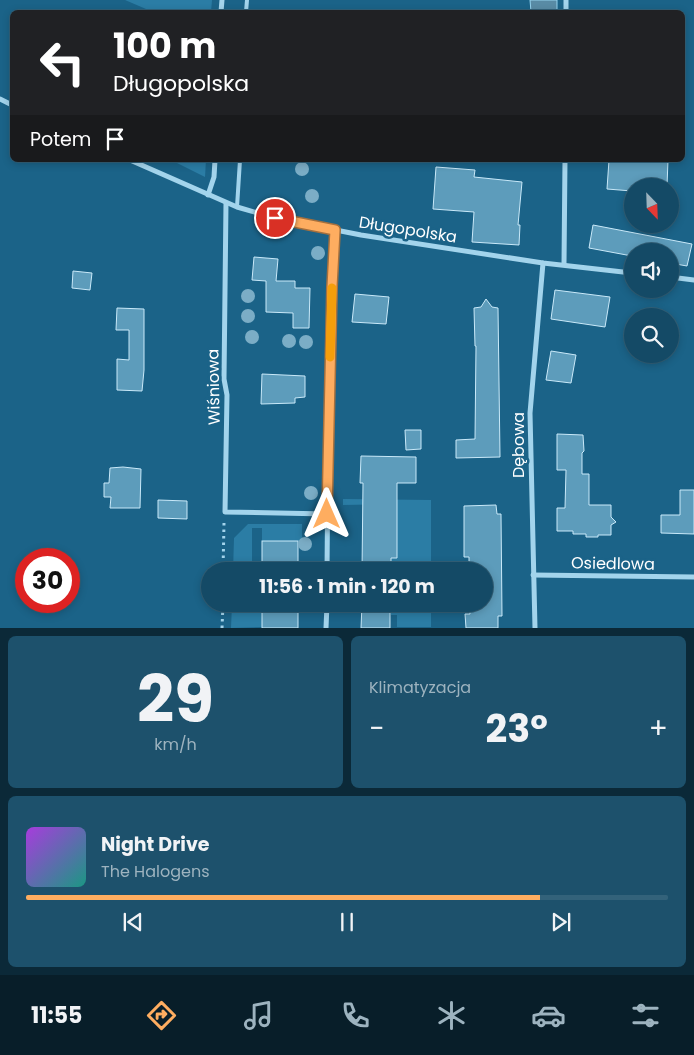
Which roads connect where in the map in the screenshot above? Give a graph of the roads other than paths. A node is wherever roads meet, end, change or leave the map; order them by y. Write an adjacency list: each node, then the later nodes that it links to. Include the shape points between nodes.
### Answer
1 (134, 162): 5 (street, Długopolska)
2 (215, 162): 5 (street)
3 (240, 162): 7 (lane)
4 (565, 162): 10 (street)
5 (208, 196): 6 (street, Długopolska)
6 (226, 203): 7 (street, Długopolska); 14 (street, Wiśniowa, via 224,512)
7 (237, 207): 8 (street, Długopolska)
8 (335, 230): 9 (street, Długopolska); 14 (street)
9 (543, 263): 10 (street, Długopolska); 16 (street, Dębowa, via 530,413)
10 (564, 264): 11 (street, Długopolska)
11 (624, 272)
12 (679, 278): 13 (street)
13 (694, 280)
14 (327, 514): 15 (street)
15 (327, 562)
16 (533, 575): 17 (street, Osiedlowa); 20 (street, Dębowa)
17 (694, 577)
18 (326, 612): 19 (street)
19 (326, 628)
20 (535, 628)

